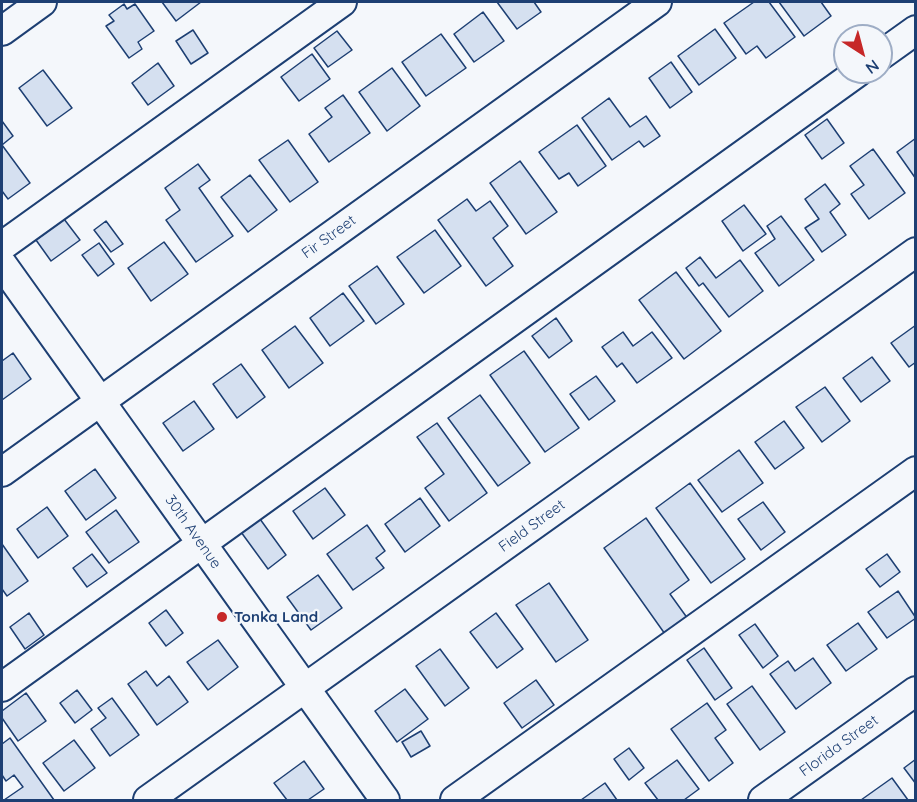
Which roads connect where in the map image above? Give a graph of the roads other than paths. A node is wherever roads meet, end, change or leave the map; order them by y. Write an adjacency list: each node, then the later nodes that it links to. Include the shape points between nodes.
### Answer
1 (42, 2): 5 (street)
2 (342, 2): 8 (street)
3 (657, 2): 11 (street, Fir Street)
4 (915, 30): 6 (street)
5 (2, 31)
6 (893, 46)
7 (841, 84): 14 (street)
8 (2, 246)
9 (915, 252): 16 (street, Field Street)
10 (2, 264): 11 (street, 30th Avenue)
11 (100, 402): 13 (street, Fir Street); 14 (street, 30th Avenue)
12 (915, 471): 20 (street)
13 (2, 472)
14 (202, 544): 15 (street); 16 (street, 30th Avenue)
15 (2, 687)
16 (304, 689): 18 (street, Field Street); 19 (street, 30th Avenue)
17 (915, 691): 21 (street, Florida Street)
18 (148, 801)
19 (385, 801)
20 (455, 801)
21 (763, 801)

